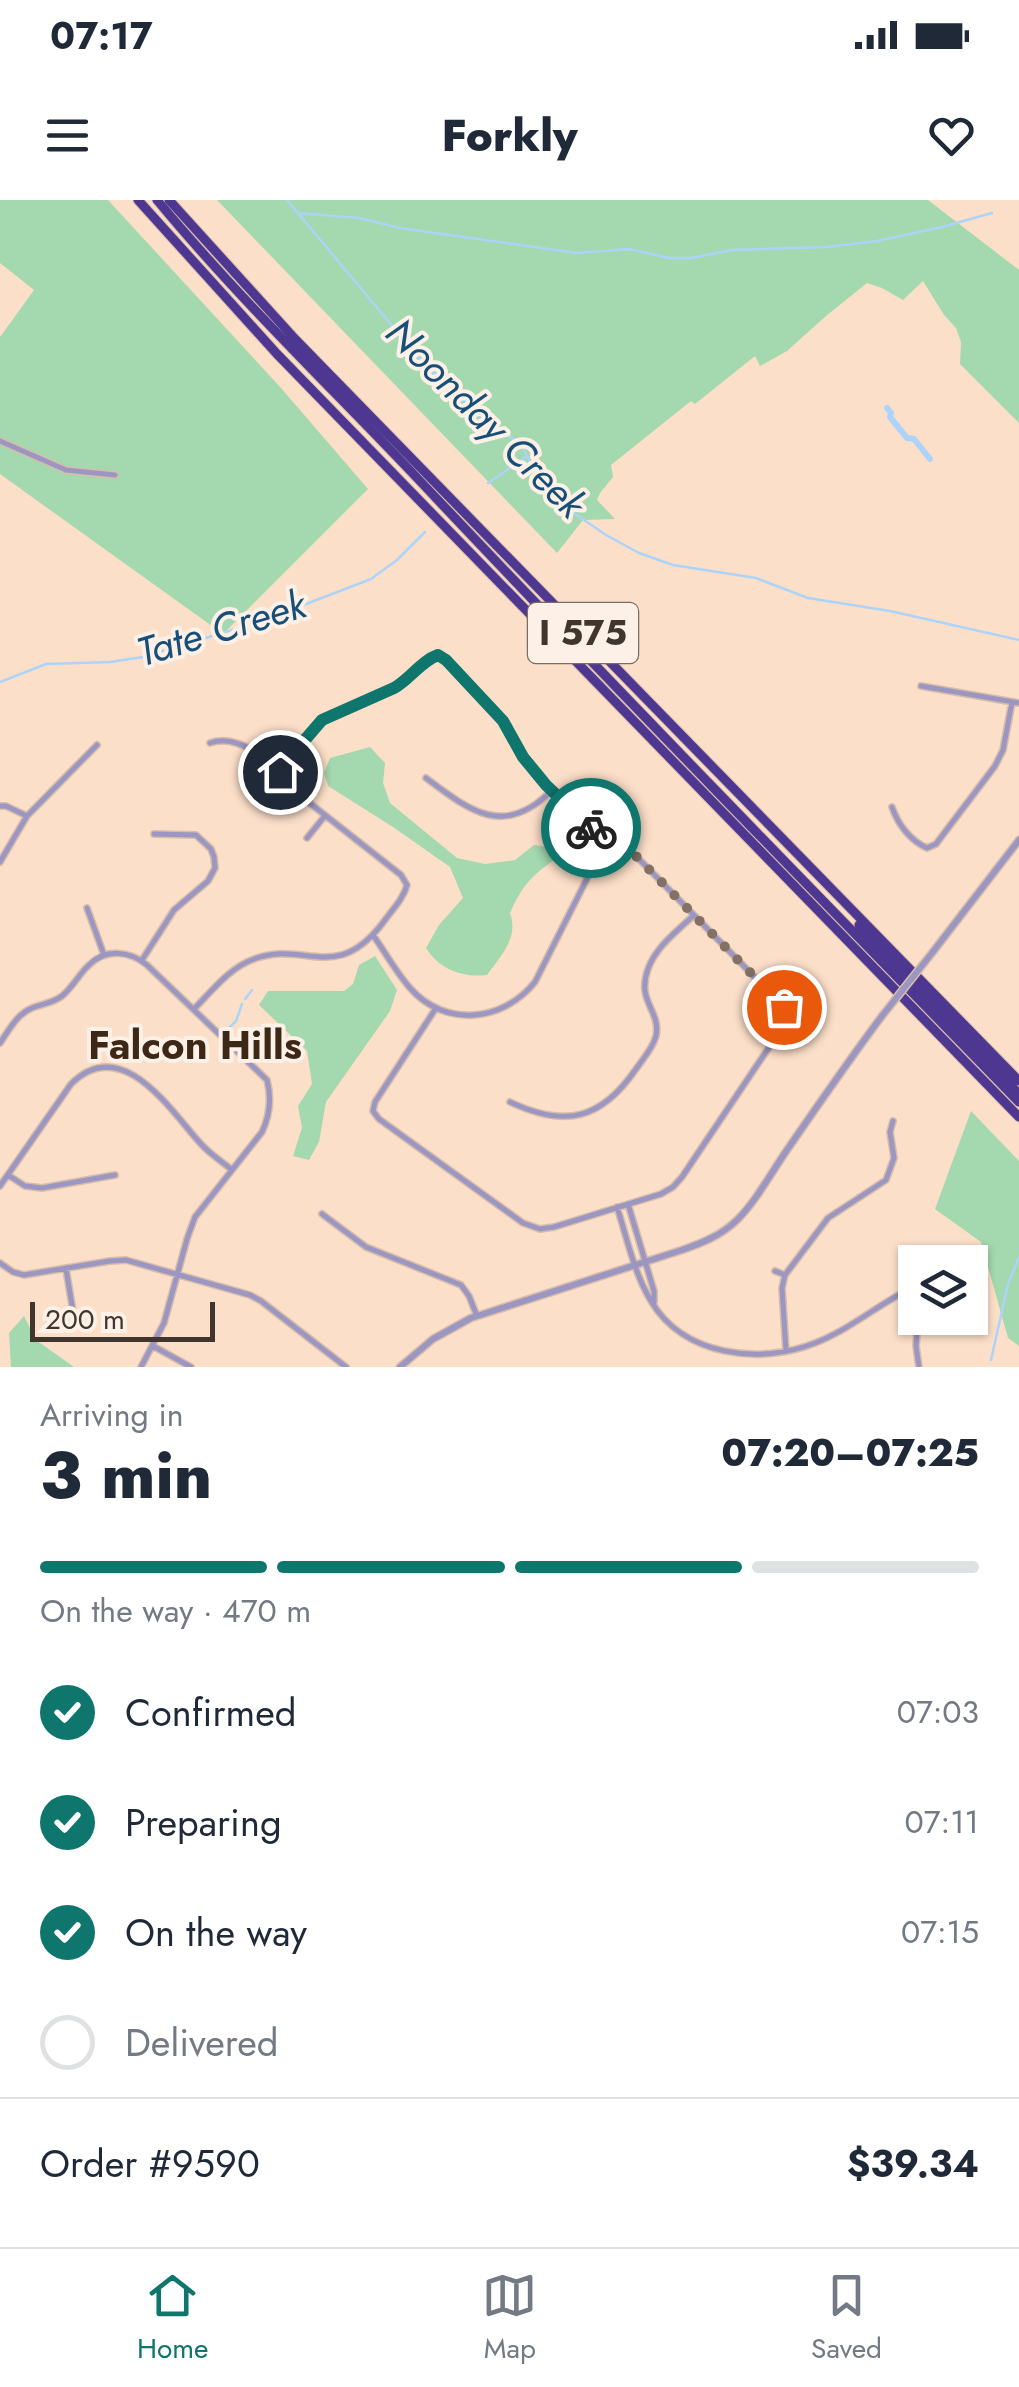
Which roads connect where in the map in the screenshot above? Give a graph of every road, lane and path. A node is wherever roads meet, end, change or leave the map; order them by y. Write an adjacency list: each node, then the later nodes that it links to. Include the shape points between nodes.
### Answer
1 (138, 200): 37 (highway, I 575, via 277,354)
2 (157, 200): 36 (highway, via 288,346)
3 (169, 200): 17 (highway, I 575)
4 (0, 441): 5 (street, via 66,470)
5 (115, 474)
6 (921, 686): 7 (street)
7 (1016, 703): 14 (street, via 996,766 928,852)
8 (210, 743): 10 (street, via 232,740)
9 (96, 745): 15 (street)
10 (280, 766): 12 (street, via 322,720 405,682 437,652 492,707); 16 (street, via 288,786)
11 (426, 778): 12 (street, via 463,806 494,817 518,814)
12 (552, 791): 19 (street)
13 (0, 806): 15 (street)
14 (892, 808)
15 (27, 816): 22 (street)
16 (324, 816): 20 (street); 24 (street)
17 (777, 833): 33 (highway, I 575); 34 (highway)
18 (154, 834): 29 (street, via 201,838 214,868 174,910)
19 (608, 837): 26 (street, via 636,856); 30 (street, via 528,992 484,1015)
20 (307, 838)
21 (1019, 840): 46 (street, bridge, via 854,1052 736,1221 702,1243)
22 (0, 862)
23 (415, 883): 24 (street)
24 (407, 885): 27 (street)
25 (87, 908): 28 (street)
26 (693, 916): 35 (street, via 651,962 644,994 656,1024 654,1041 618,1094 597,1109 564,1117); 43 (street, via 793,1016 677,1183)
27 (373, 934): 30 (street, via 410,988); 31 (street, via 340,956 254,959)
28 (104, 956): 29 (street); 32 (street, via 60,998 24,1012)
29 (142, 960): 31 (street)
30 (436, 1008): 44 (street, via 370,1111 530,1227 546,1229)
31 (194, 1009): 39 (street, via 262,1075 270,1091 262,1132)
32 (0, 1043)
33 (1019, 1081)
34 (1019, 1094)
35 (510, 1102)
36 (1019, 1102)
37 (1019, 1116)
38 (892, 1120): 52 (street, via 894,1158 886,1180 828,1218)
39 (231, 1170): 40 (street, via 148,1085 108,1067 71,1084); 51 (street, via 195,1217)
40 (8, 1175): 41 (street, via 36,1188); 42 (street)
41 (115, 1175)
42 (0, 1186)
43 (628, 1204): 44 (street); 46 (street)
44 (618, 1208): 48 (street)
45 (322, 1214): 56 (street, via 366,1247 461,1285)
46 (645, 1262): 48 (street); 54 (street)
47 (0, 1263): 49 (street, via 24,1275)
48 (636, 1264): 54 (street); 56 (street)
49 (66, 1269): 51 (street, via 126,1260); 55 (street)
50 (776, 1271): 52 (street)
51 (178, 1274): 58 (street); 62 (street, via 261,1301)
52 (785, 1275): 59 (street)
53 (898, 1295): 59 (street, via 825,1339)
54 (654, 1305): 59 (street, via 676,1330 712,1348)
55 (73, 1312)
56 (477, 1316): 63 (street, via 433,1339)
57 (917, 1335): 64 (street)
58 (153, 1346): 60 (street); 61 (street)
59 (786, 1351)
60 (140, 1367)
61 (191, 1367)
62 (346, 1367)
63 (400, 1367)
64 (919, 1367)

